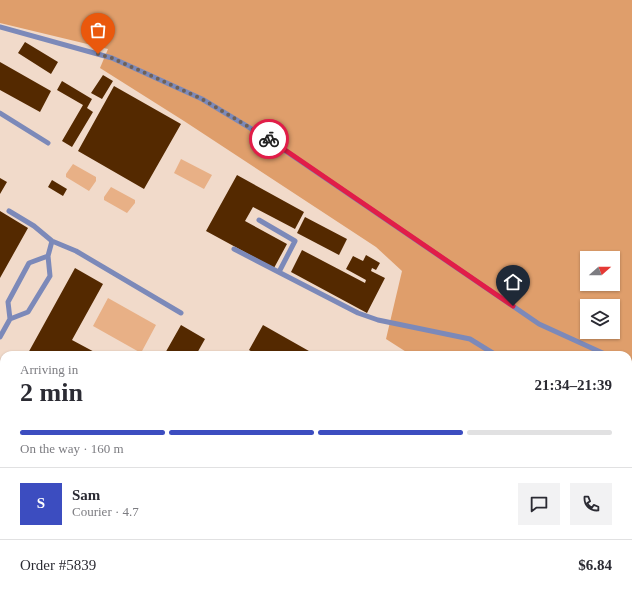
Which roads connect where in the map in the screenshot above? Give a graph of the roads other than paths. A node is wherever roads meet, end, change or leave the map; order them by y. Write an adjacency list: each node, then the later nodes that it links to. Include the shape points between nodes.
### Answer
1 (0, 27): 14 (lane, via 112,58 202,99 265,137 539,324)
2 (0, 113): 3 (lane)
3 (48, 143)
4 (9, 211): 6 (lane, via 34,226)
5 (259, 220): 9 (lane, via 295,241)
6 (52, 241): 8 (lane); 10 (lane, via 76,251)
7 (234, 249): 9 (lane)
8 (48, 256): 11 (lane, via 50,276 28,312); 11 (lane, via 29,263 8,302)
9 (279, 272): 13 (lane, via 358,313 378,320 470,339)
10 (181, 313)
11 (10, 319): 12 (lane)
12 (0, 337)
13 (490, 351)
14 (598, 351)

